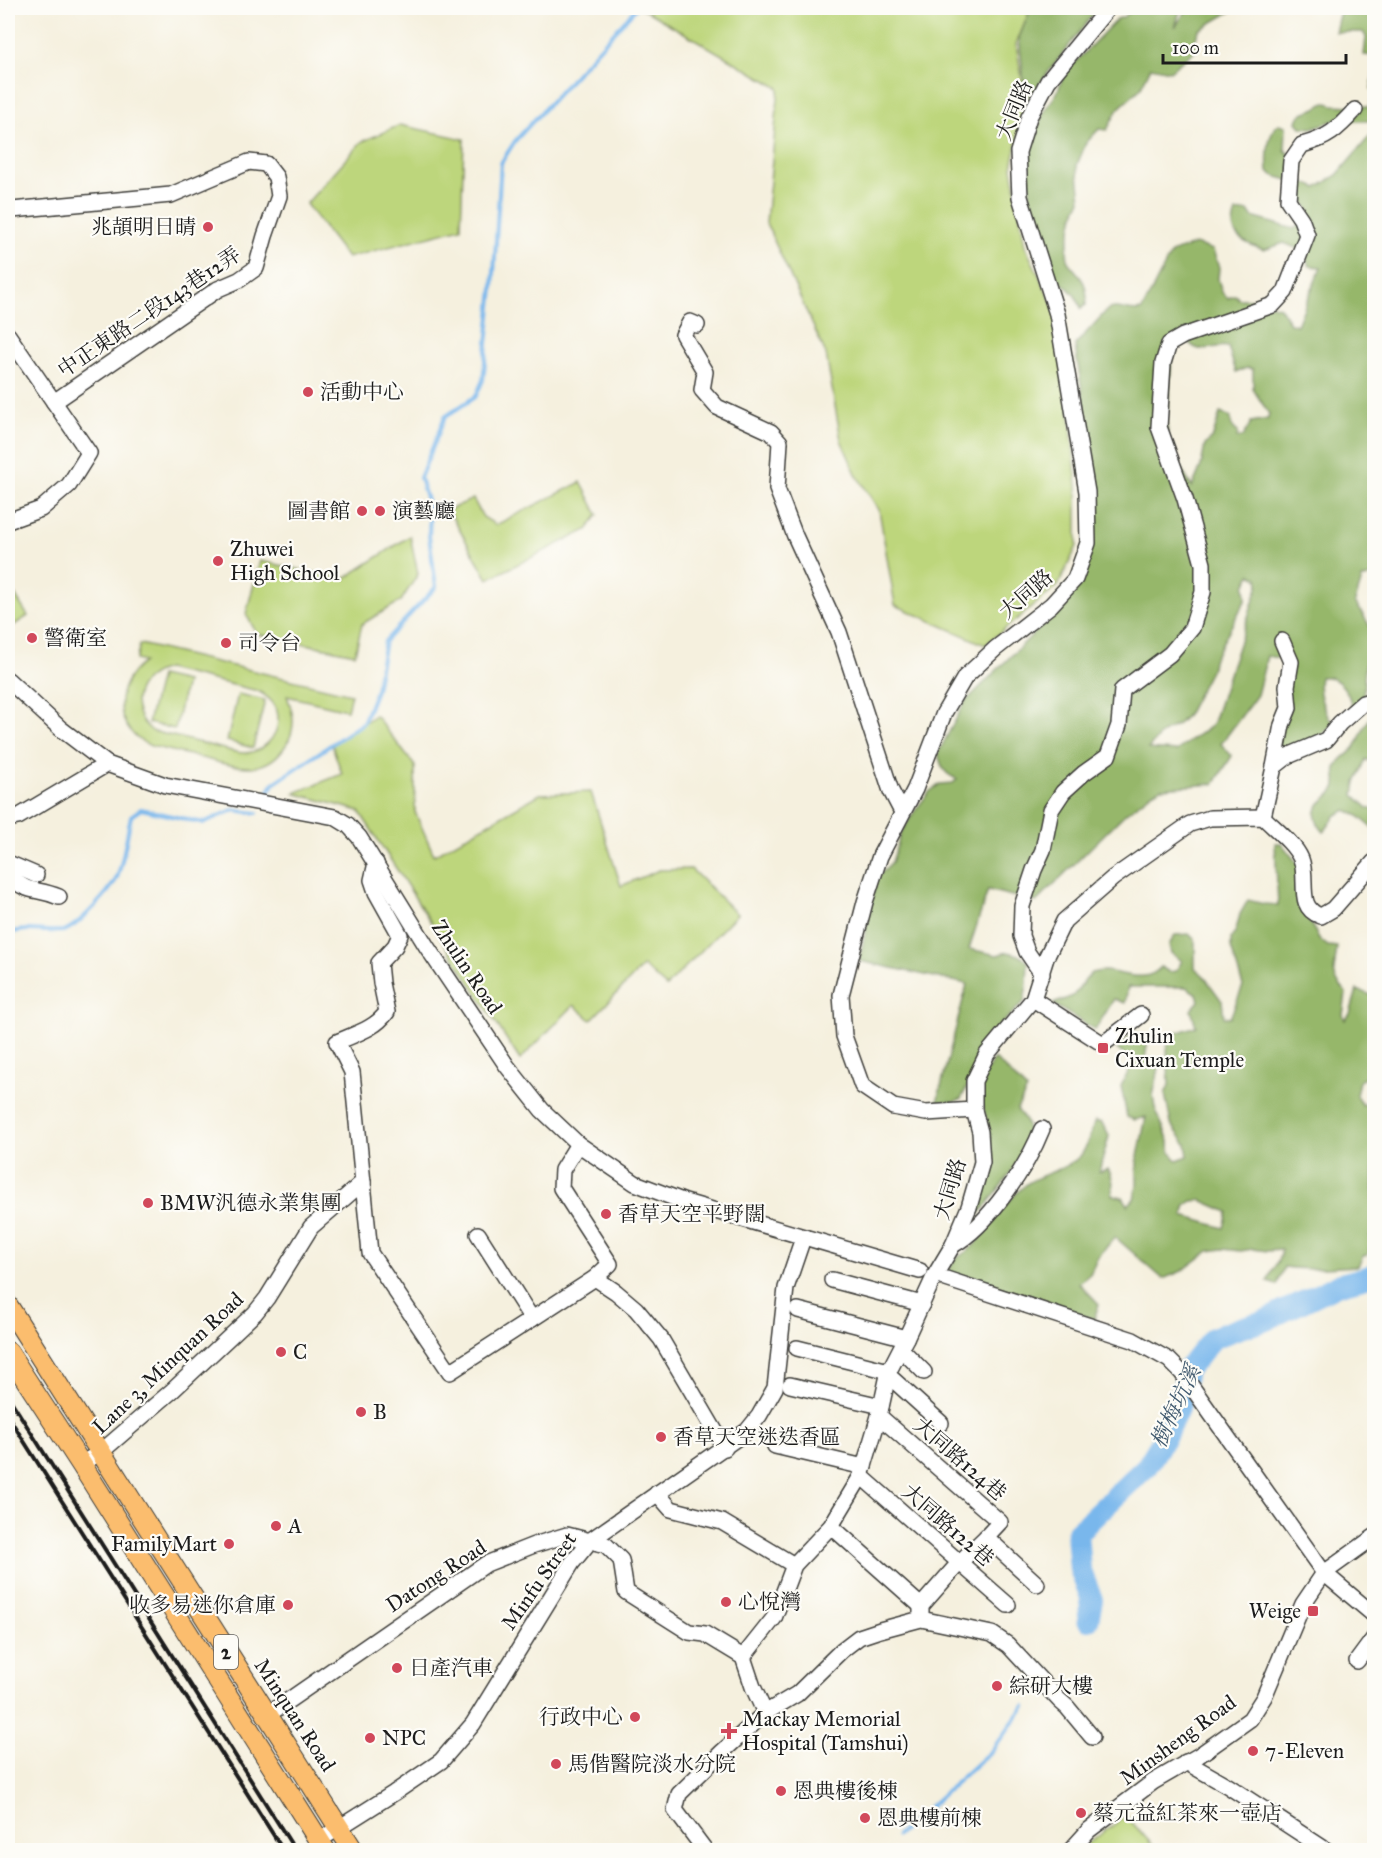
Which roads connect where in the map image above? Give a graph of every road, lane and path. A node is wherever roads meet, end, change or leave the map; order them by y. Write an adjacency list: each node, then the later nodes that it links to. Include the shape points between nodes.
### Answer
1 (1108, 8): 13 (street, 大同路, via 1048,81 1029,117 1018,152 1020,197 1057,314 1087,492 1088,543 1075,579 1051,605 965,677 944,713)
2 (1355, 110): 22 (street, via 1323,139 1302,145 1291,161 1288,200 1307,235 1285,292 1273,305 1169,344 1162,363 1159,427 1203,564 1203,592 1192,628 1170,654 1122,690 1119,725 1108,756 1063,792 1051,810 1043,850 1022,906 1021,936)
3 (8, 212): 6 (street, 中正東路二段143巷12弄, via 171,195 249,162 266,164 276,177 279,196 256,268)
4 (697, 325): 13 (street, via 690,322 683,335 705,372 702,390 717,406 771,432 780,442 777,489 839,632 891,791)
5 (8, 335): 6 (street)
6 (54, 402): 7 (street, via 89,453 69,485 41,509)
7 (8, 521)
8 (1282, 642): 12 (street, via 1291,662 1289,708)
9 (8, 681): 11 (street, Zhulin Road)
10 (1374, 700): 12 (street, via 1363,703 1326,740 1288,756)
11 (106, 764): 15 (street, via 18,817); 18 (street, Zhulin Road, via 165,785 335,817 354,831)
12 (1274, 767): 14 (street)
13 (902, 812): 25 (street, 大同路, via 880,856 865,902 841,995 844,1036 862,1086 893,1107 926,1113)
14 (1263, 817): 16 (street, via 1301,860 1306,905 1312,913 1322,916 1333,909); 22 (street, 大同路, via 1210,818 1190,824 1113,878 1064,921)
15 (8, 819)
16 (1374, 862)
17 (8, 863): 20 (street)
18 (376, 863): 27 (street, Zhulin Road, via 507,1066 542,1110); 28 (street, via 372,880 376,892 400,935 379,963 387,1012 373,1026 337,1042 352,1072)
19 (8, 875): 21 (street, via 20,886)
20 (36, 875)
21 (59, 897)
22 (1042, 974): 23 (street, 大同路)
23 (1033, 999): 24 (street, via 1104,1044); 25 (street, 大同路, via 987,1054 974,1081)
24 (1141, 1015)
25 (974, 1110): 31 (street, 大同路, via 982,1162)
26 (1042, 1129): 31 (street, via 1002,1198 978,1226)
27 (578, 1144): 30 (street, Zhulin Road, via 635,1184); 33 (street, via 562,1170 561,1188 610,1264)
28 (363, 1182): 39 (street, via 370,1253 450,1372); 50 (street, Lane 3, Minquan Road, via 311,1227 255,1313)
29 (478, 1234): 39 (street)
30 (803, 1238): 32 (street, Zhulin Road); 49 (street, Minfu Street, via 786,1288 775,1388 747,1431)
31 (953, 1245): 36 (street)
32 (915, 1272)
33 (595, 1278): 39 (street); 49 (street, via 636,1309 661,1339)
34 (832, 1280): 36 (street)
35 (950, 1282): 60 (street, via 1133,1340 1169,1360)
36 (922, 1304): 40 (street)
37 (8, 1306): 50 (main road, 2)
38 (798, 1310): 40 (street)
39 (532, 1318)
40 (904, 1344): 43 (street); 44 (street)
41 (797, 1348): 44 (street)
42 (8, 1352): 51 (main road, 2)
43 (924, 1372)
44 (889, 1373): 46 (street); 47 (street)
45 (790, 1385): 46 (street)
46 (880, 1411): 52 (street); 55 (street, 大同路124巷, via 1000,1522)
47 (942, 1423)
48 (775, 1446): 52 (street)
49 (725, 1448): 53 (street, Minfu Street)
50 (101, 1452): 51 (street, Lane 3, Minquan Road); 69 (main road, Minquan Road / 2)
51 (81, 1464): 73 (main road, 2)
52 (862, 1472): 54 (street); 58 (street, 大同路122巷)
53 (657, 1493): 57 (street, Minfu Street); 59 (street, via 671,1509 722,1522)
54 (831, 1526): 59 (street); 63 (street)
55 (986, 1537): 58 (street); 61 (street)
56 (1374, 1537): 60 (street, Minsheng Road)
57 (591, 1540): 66 (street, Datong Road, via 606,1545 621,1560 626,1592 689,1632 705,1634); 69 (street, Datong Road, via 567,1535 525,1541); 72 (street, Minfu Street, via 572,1563 473,1724 441,1761)
58 (959, 1563): 62 (street, 大同路122巷); 63 (street)
59 (794, 1565): 66 (street, via 774,1618)
60 (1324, 1573): 64 (street); 71 (street, Minsheng Road, via 1302,1604 1264,1697 1250,1719)
61 (1037, 1584)
62 (1008, 1605)
63 (921, 1613): 68 (street, via 859,1636 797,1694); 70 (street, via 992,1634 1008,1645)
64 (1374, 1615)
65 (1374, 1638): 67 (street)
66 (743, 1657): 68 (street)
67 (1357, 1661)
68 (765, 1713): 75 (street, via 680,1794 675,1810)
69 (266, 1716): 72 (main road, Minquan Road / 2)
70 (1092, 1737)
71 (1186, 1762): 76 (street, Minsheng Road, via 1089,1830); 77 (street)
72 (339, 1828): 73 (street, Minfu Street); 74 (main road, Minquan Road / 2)
73 (321, 1846)
74 (353, 1851)
75 (705, 1851)
76 (1071, 1851)
77 (1326, 1851)

